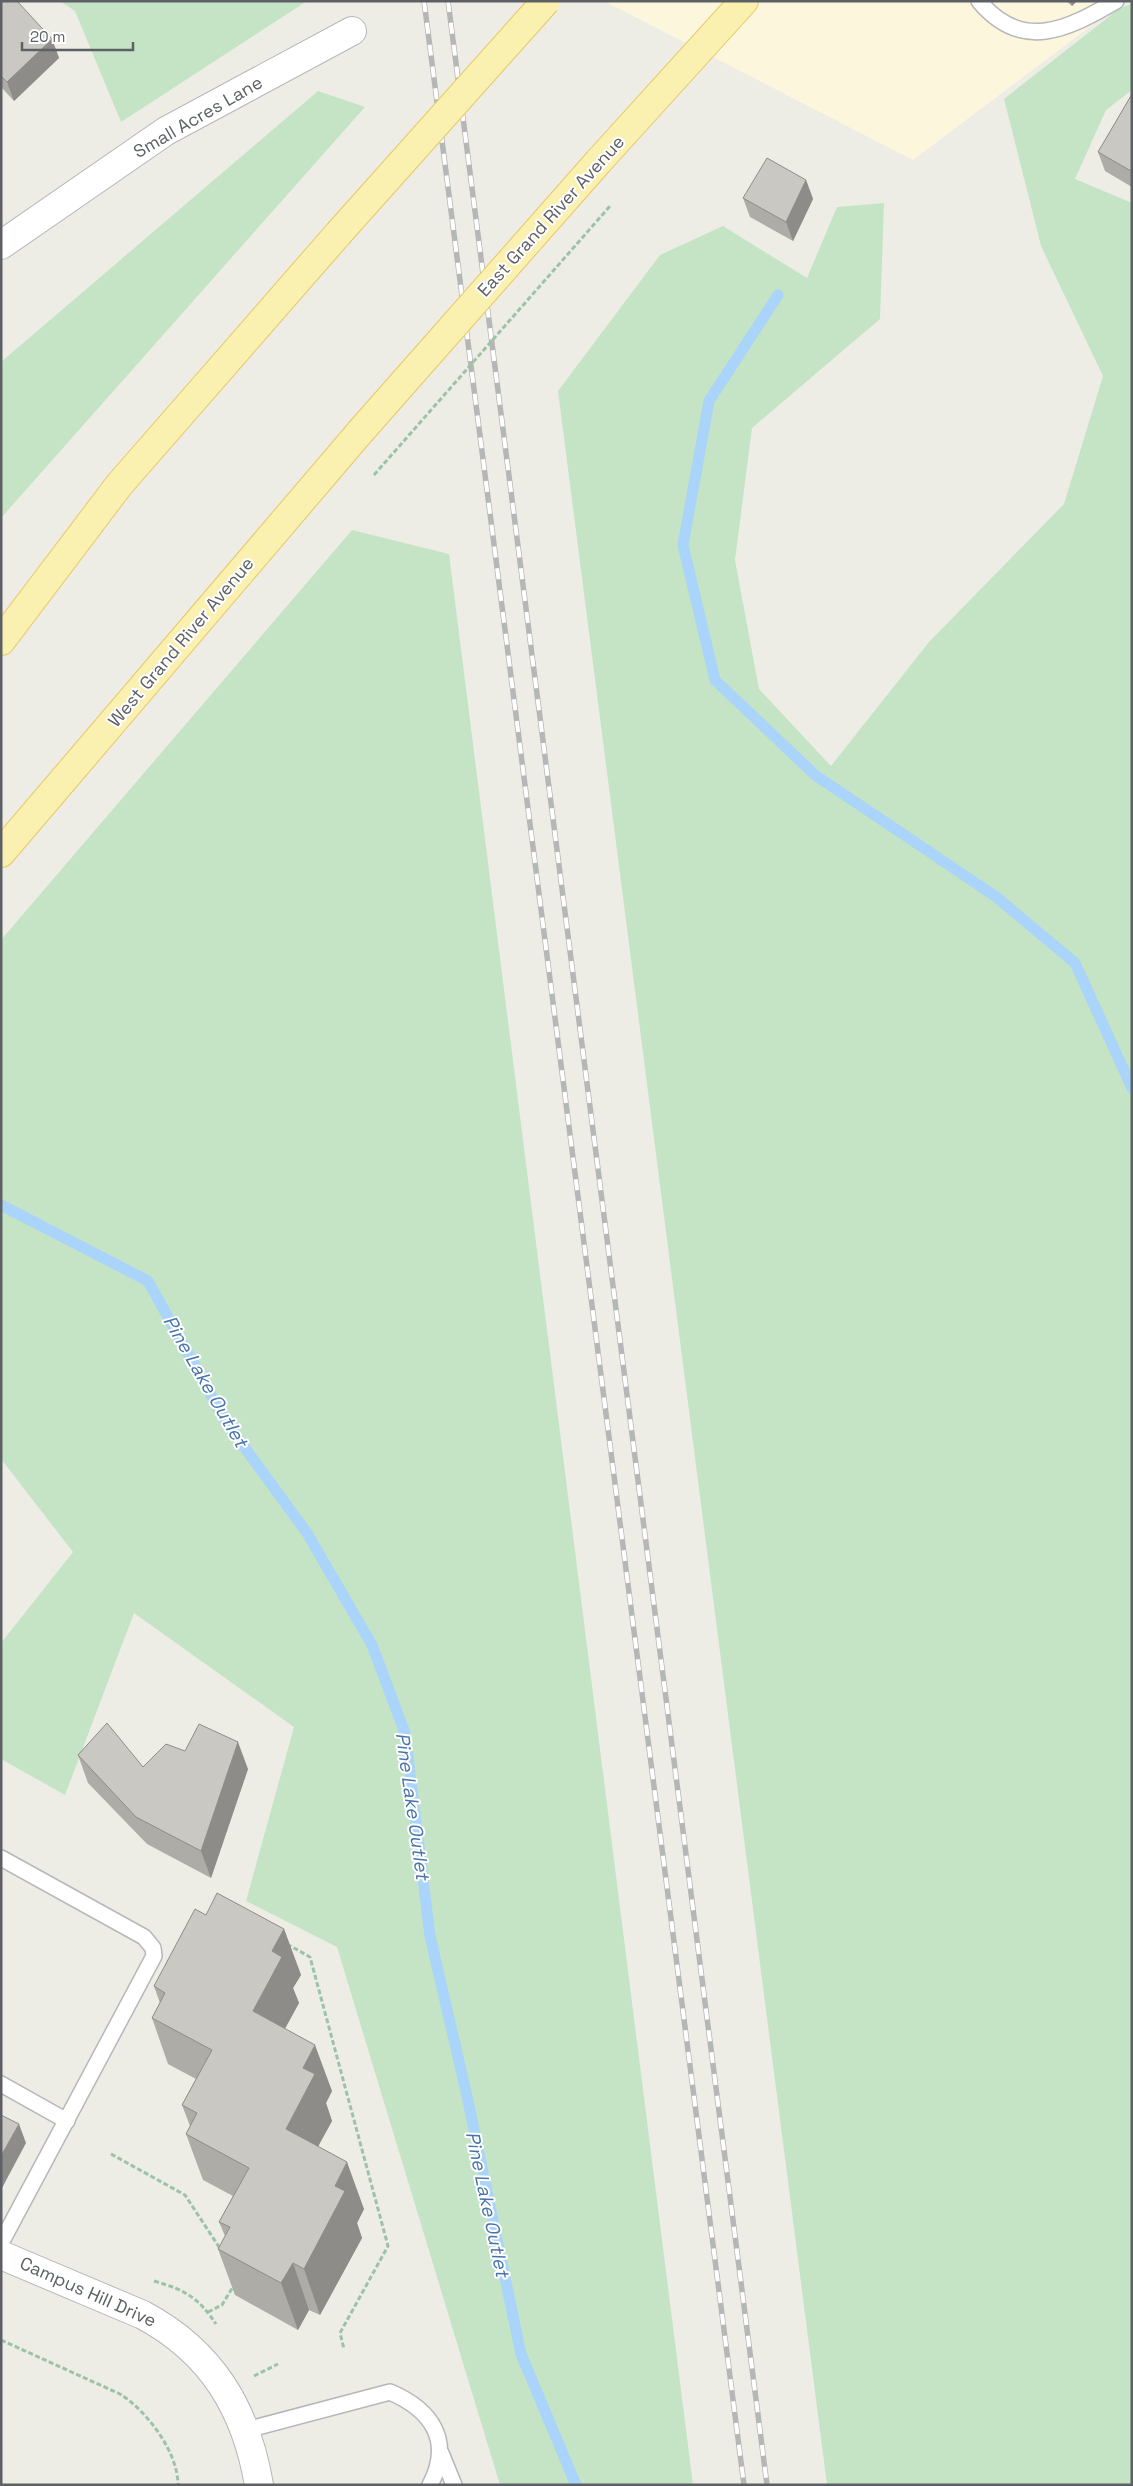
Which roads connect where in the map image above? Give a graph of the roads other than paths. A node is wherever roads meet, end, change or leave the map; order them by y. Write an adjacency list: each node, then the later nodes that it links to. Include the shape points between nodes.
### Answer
1 (546, 1): 8 (main road, bridge, via 119,485)
2 (744, 1): 7 (main road, East Grand River Avenue, bridge)
3 (979, 1): 4 (lane, via 987,11 1016,28 1039,33 1061,29)
4 (1116, 1)
5 (352, 31): 6 (street, Small Acres Lane, via 166,131)
6 (1, 245)
7 (360, 432): 9 (main road, West Grand River Avenue)
8 (1, 641)
9 (1, 853)
10 (1, 1858): 12 (lane, via 144,1937 153,1948 152,1964)
11 (1, 2084): 12 (lane)
12 (67, 2121): 13 (lane)
13 (1, 2243)
14 (1, 2255): 15 (street, Campus Hill Drive, via 163,2326 182,2340 212,2372 230,2397)
15 (246, 2430): 16 (lane, via 390,2392 410,2400 432,2422); 17 (street, Campus Hill Drive, via 254,2452)
16 (441, 2453): 18 (lane); 19 (lane)
17 (259, 2485)
18 (430, 2485)
19 (454, 2485)

